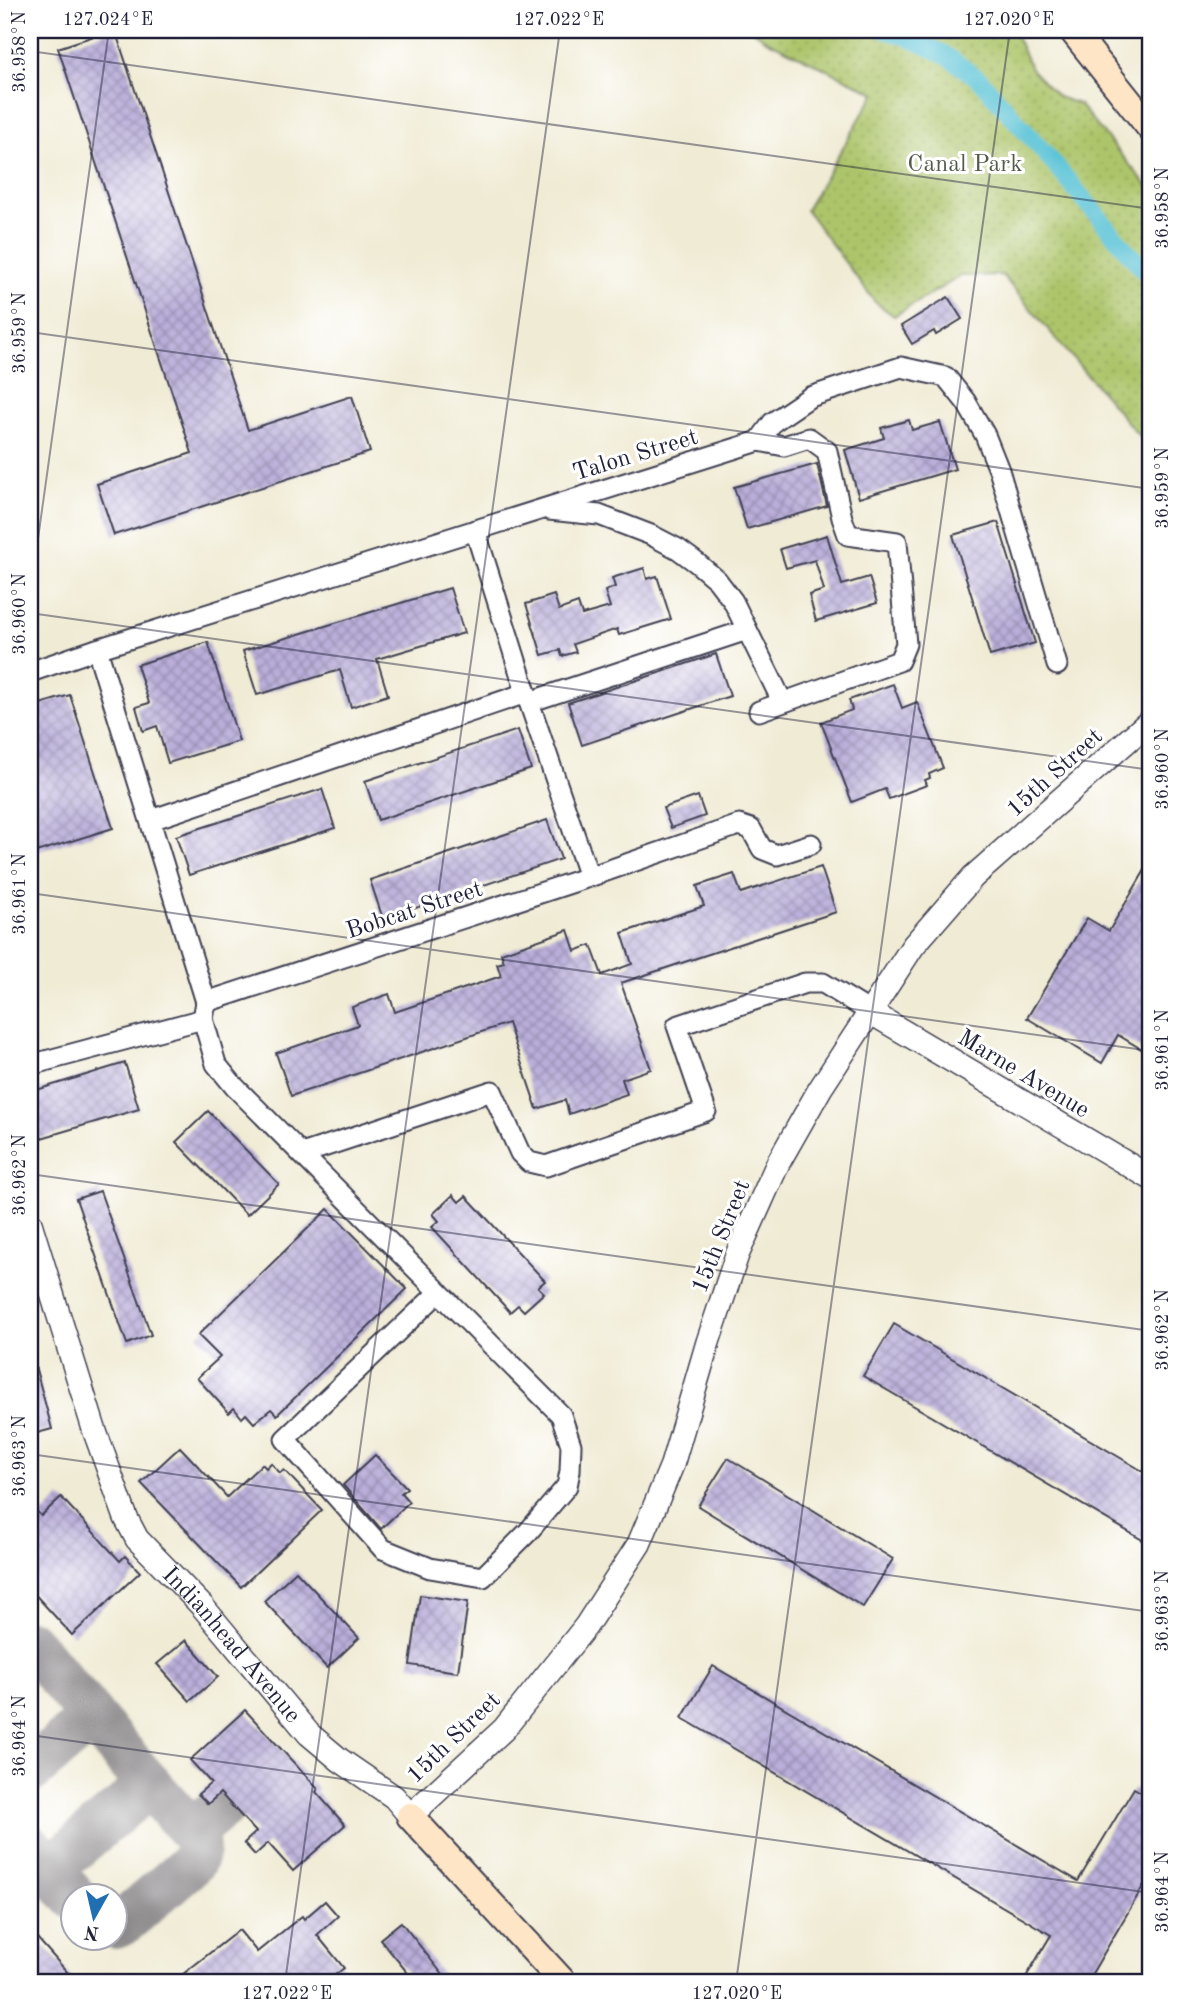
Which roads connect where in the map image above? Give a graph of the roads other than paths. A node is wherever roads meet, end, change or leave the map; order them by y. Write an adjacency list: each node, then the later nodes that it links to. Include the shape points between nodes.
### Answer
1 (1072, 30): 2 (main road)
2 (1151, 129)
3 (760, 441): 4 (street, Talon Street); 8 (street, via 773,422 810,397 901,367 946,377 967,402 999,470); 11 (street, via 784,446 809,438 827,452 848,535 897,542 906,645 899,661)
4 (541, 509): 5 (street, Talon Street); 6 (street, via 598,515 678,549 717,580)
5 (475, 530): 7 (street, Talon Street); 10 (street)
6 (747, 630): 10 (street); 11 (street)
7 (97, 649): 9 (street, Talon Street); 14 (street)
8 (1056, 665)
9 (30, 673)
10 (527, 697): 14 (street); 16 (street)
11 (782, 701): 12 (street)
12 (759, 711)
13 (1151, 720): 18 (street, 15th Street, via 973,877 912,946)
14 (151, 820): 17 (street)
15 (811, 844): 16 (street, Bobcat Street, via 777,855 762,849 751,829 739,825)
16 (589, 877): 17 (street, Bobcat Street)
17 (204, 1010): 19 (street, Bobcat Street); 20 (street, via 216,1064)
18 (870, 1012): 20 (street, via 823,983 805,983 677,1027 706,1111 546,1166 529,1162 520,1153 492,1091); 21 (street, Marne Avenue); 24 (street, 15th Street, via 778,1163 737,1255 671,1465 639,1544 586,1626 504,1729)
19 (30, 1065)
20 (302, 1154): 23 (street)
21 (1151, 1178)
22 (30, 1223): 24 (street, Indianhead Avenue, via 94,1429 137,1539 202,1606 309,1734 394,1797)
23 (439, 1292): 23 (street, via 285,1439 383,1549 430,1569 483,1577 567,1486 571,1445 561,1415)
24 (410, 1816): 25 (main road, Indianhead Avenue)
25 (563, 1982)

